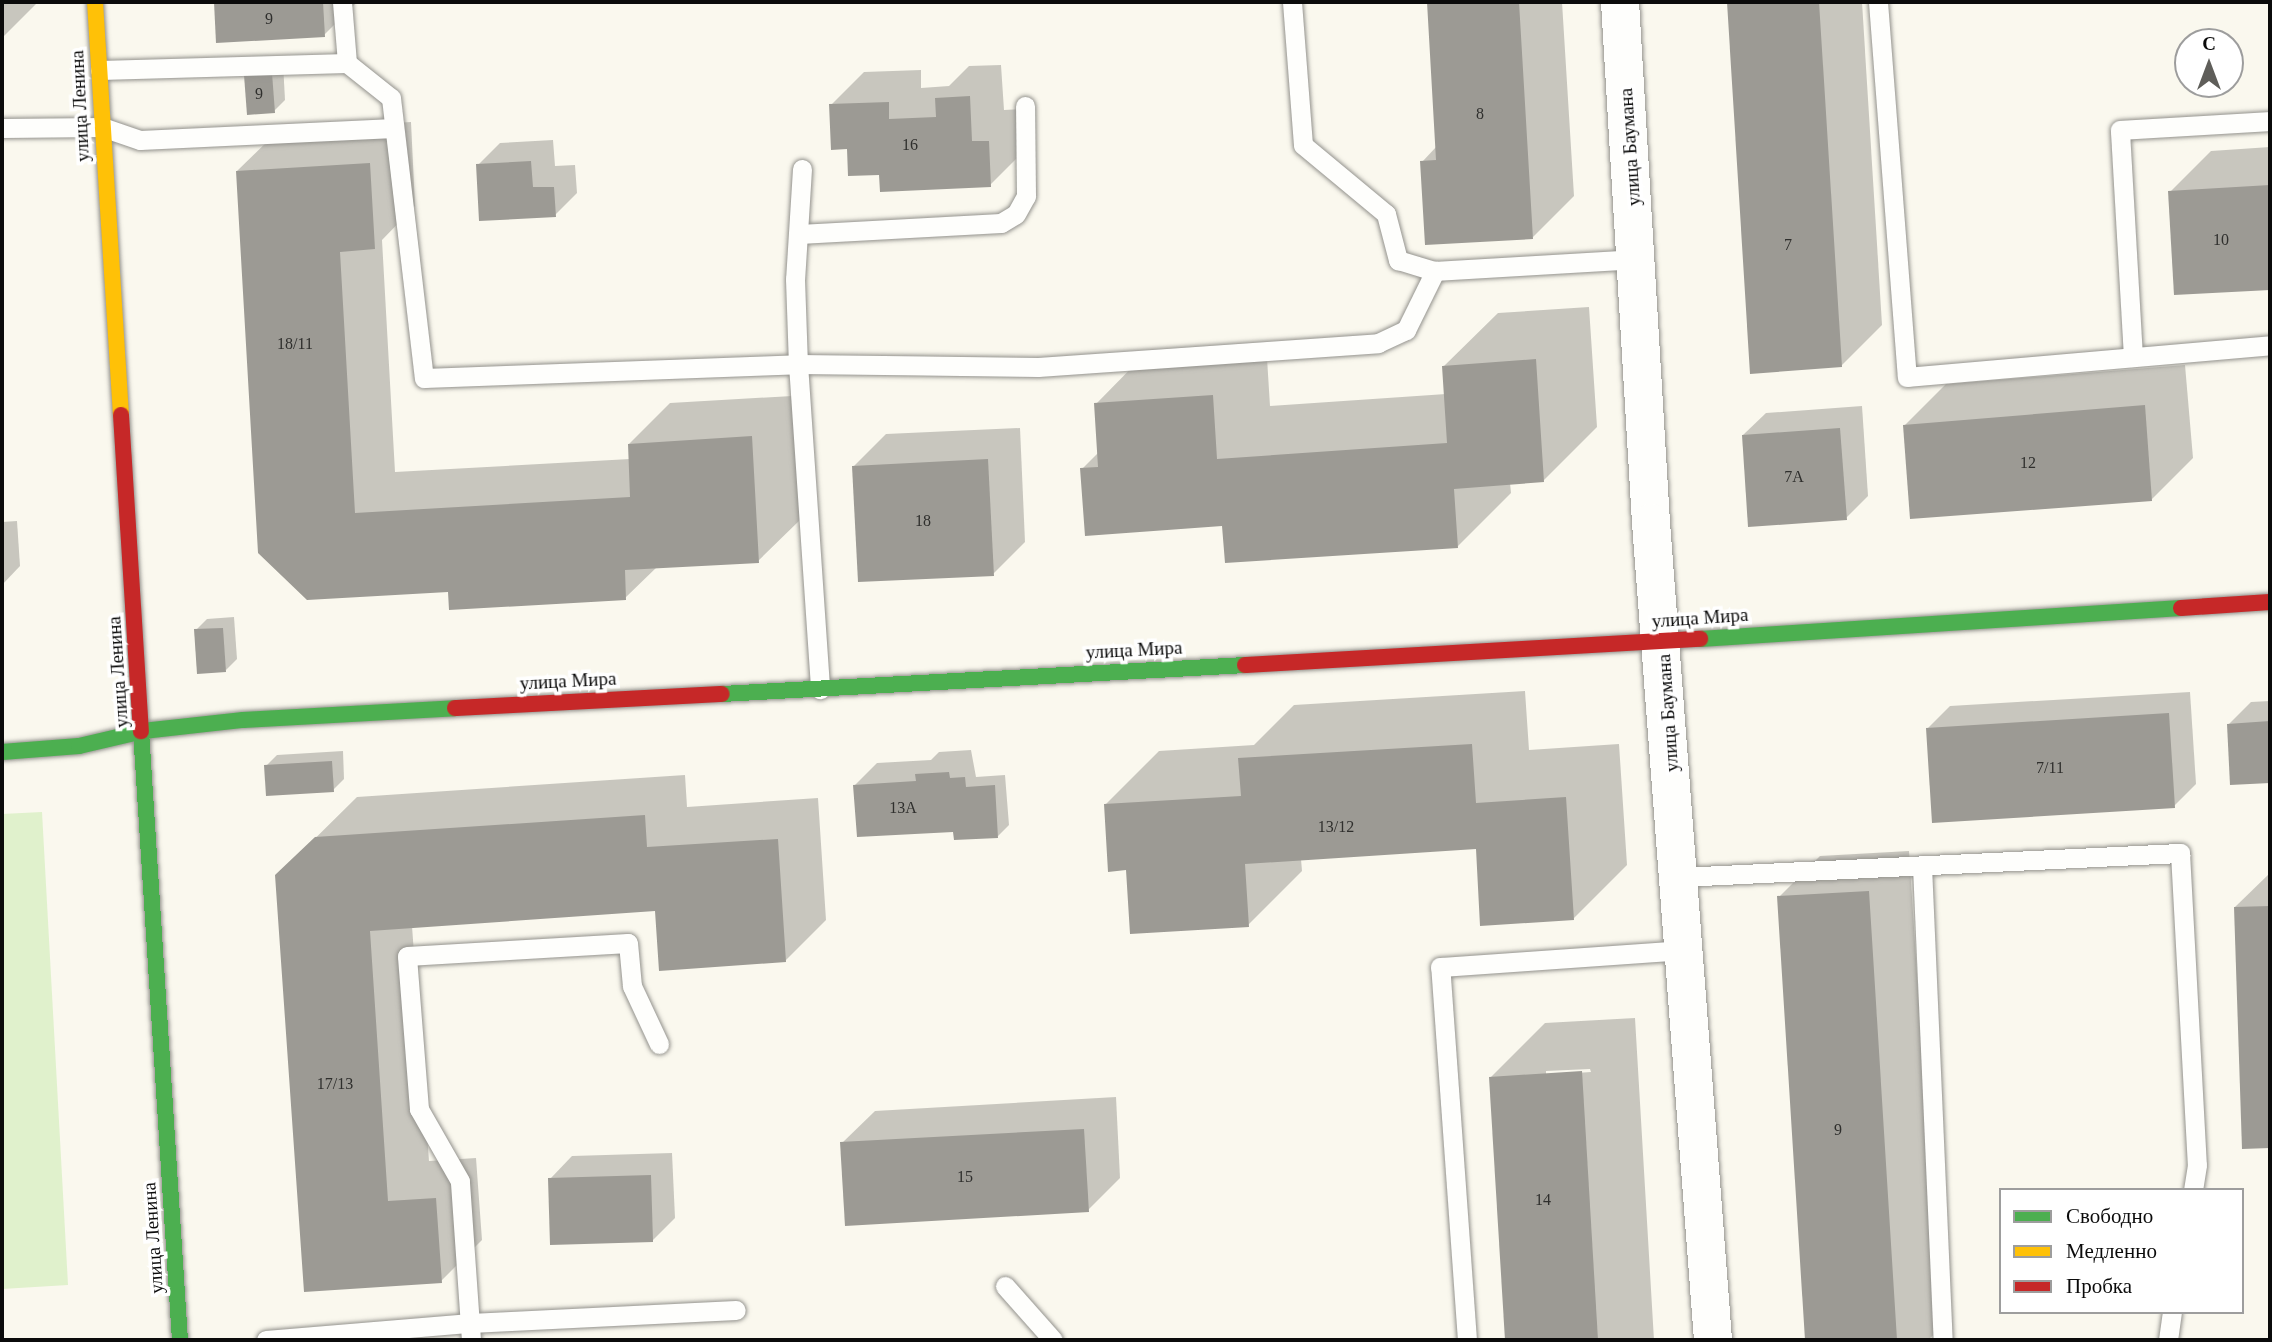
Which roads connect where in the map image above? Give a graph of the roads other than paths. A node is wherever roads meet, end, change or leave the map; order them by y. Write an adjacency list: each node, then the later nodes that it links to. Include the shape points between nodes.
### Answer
1 (95, 2): 7 (street, улица Ленина)
2 (342, 2): 6 (lane)
3 (1292, 2): 16 (lane, via 1303,145 1386,214 1398,260)
4 (1620, 2): 15 (street, улица Баумана)
5 (1878, 2): 18 (lane, via 1907,377)
6 (347, 63): 7 (lane); 12 (lane, via 391,98)
7 (100, 70): 10 (street, улица Ленина)
8 (1025, 106): 14 (lane, via 1026,196 1016,214 1001,223)
9 (2270, 121): 18 (lane, via 2120,130)
10 (102, 127): 11 (lane); 12 (lane, via 140,140); 23 (street, улица Ленина)
11 (2, 128)
12 (394, 128): 19 (lane, via 424,379)
13 (802, 169): 14 (lane)
14 (799, 234): 19 (lane, via 795,279)
15 (1637, 259): 16 (lane); 21 (street, улица Баумана)
16 (1436, 271): 19 (lane, via 1406,330 1378,343 1038,367)
17 (2270, 345): 18 (lane)
18 (2133, 357)
19 (798, 364): 22 (lane)
20 (2270, 602): 21 (street, улица Мира)
21 (1662, 642): 22 (street, улица Мира); 26 (street, улица Баумана)
22 (820, 689): 23 (street, улица Мира, via 231,720)
23 (143, 731): 24 (street, улица Мира, via 79,746); 34 (street, улица Ленина)
24 (2, 752)
25 (1922, 866): 26 (lane); 29 (lane, via 2180,853 2197,1165); 39 (lane)
26 (1680, 877): 27 (street, улица Баумана)
27 (1685, 950): 37 (lane, via 1440,967); 38 (street, улица Баумана)
28 (659, 1044): 33 (lane, via 632,986 628,943 407,956 419,1109 460,1181)
29 (2193, 1188)
30 (1005, 1286): 36 (lane)
31 (736, 1310): 33 (lane)
32 (2172, 1314): 40 (lane)
33 (471, 1332): 35 (lane)
34 (180, 1340)
35 (266, 1340)
36 (1053, 1340)
37 (1467, 1340)
38 (1713, 1340)
39 (1943, 1340)
40 (2168, 1340)

